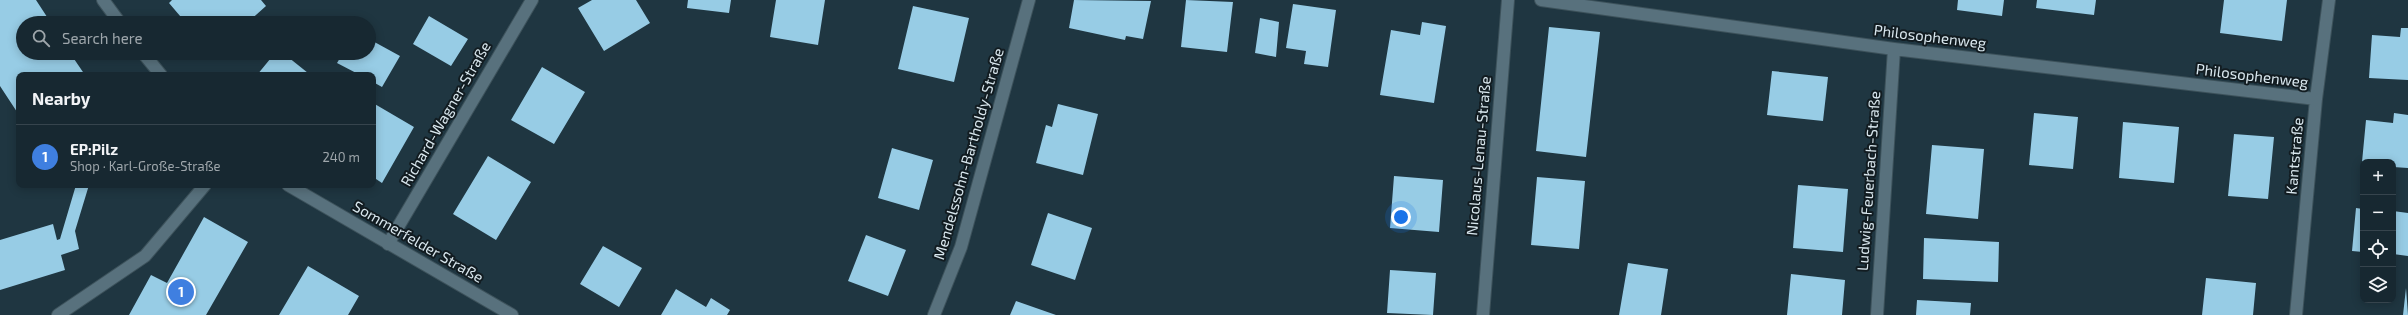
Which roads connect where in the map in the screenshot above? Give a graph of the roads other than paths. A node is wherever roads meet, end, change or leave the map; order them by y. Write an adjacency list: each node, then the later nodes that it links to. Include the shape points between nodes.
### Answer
1 (103, 0): 7 (street)
2 (532, 0): 14 (street, Richard-Wagner-Straße)
3 (1029, 0): 17 (street, Mendelssohn-Bartholdy-Straße, via 961,247)
4 (1508, 0): 18 (street, Nicolaus-Lenau-Straße)
5 (1541, 0): 8 (street, Philosophenweg)
6 (2329, 0): 11 (street, Kantstraße)
7 (115, 16)
8 (1894, 49): 11 (street, Philosophenweg); 19 (street, Ludwig-Feuerbach-Straße)
9 (149, 60): 10 (street)
10 (159, 72)
11 (2316, 100): 20 (street, Kantstraße)
12 (202, 188): 15 (street, via 145,256)
13 (293, 188): 14 (street, Sommerfelder Straße)
14 (388, 244): 16 (street, Sommerfelder Straße)
15 (58, 315)
16 (512, 315)
17 (934, 315)
18 (1482, 315)
19 (1877, 315)
20 (2296, 315)

